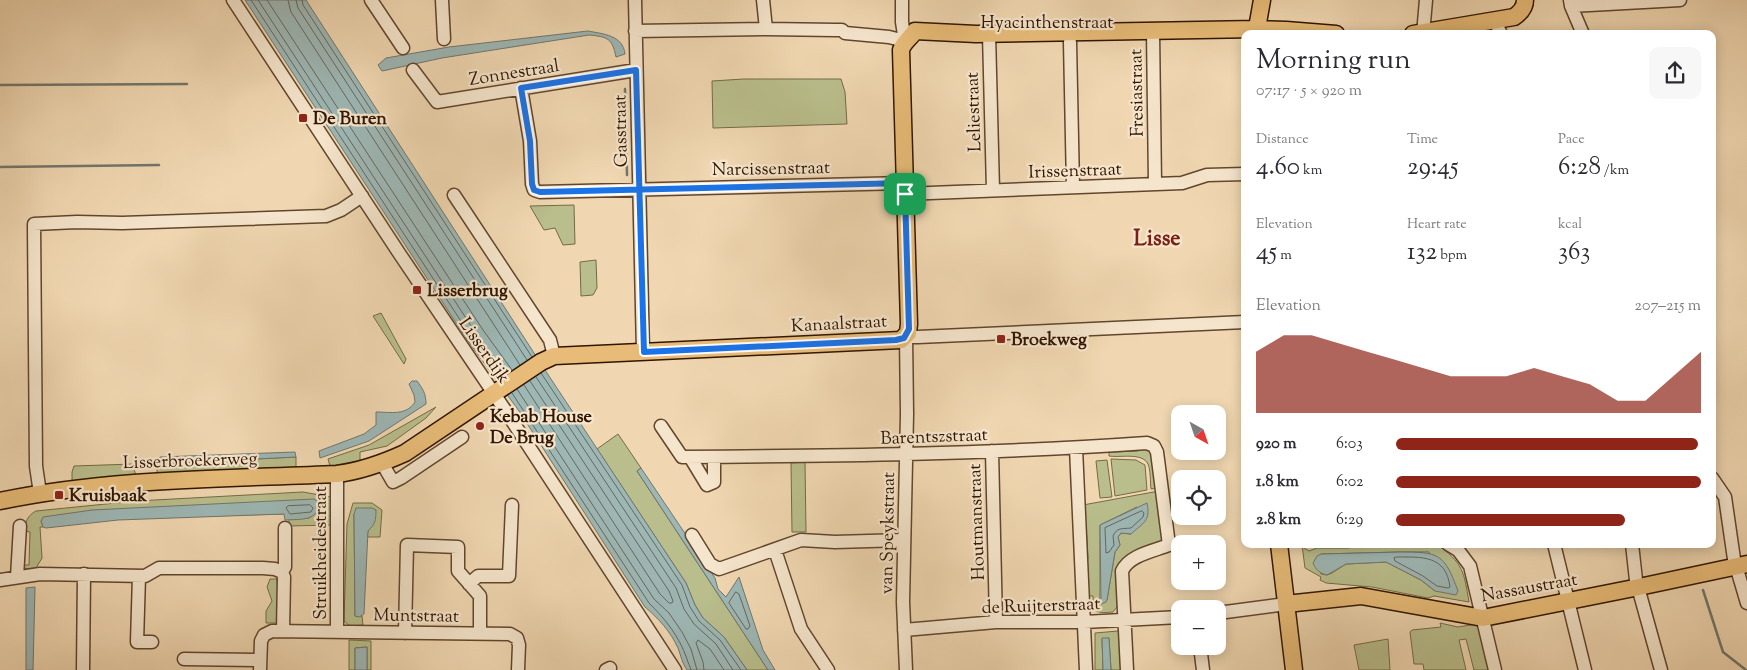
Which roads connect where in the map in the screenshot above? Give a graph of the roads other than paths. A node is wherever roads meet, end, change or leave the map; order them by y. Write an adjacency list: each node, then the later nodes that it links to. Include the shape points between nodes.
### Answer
1 (232, 0): 36 (street, Lisserdijk)
2 (371, 0): 25 (street)
3 (442, 0): 21 (street)
4 (635, 0): 18 (street, Gasstraat)
5 (763, 0): 13 (street)
6 (902, 0): 23 (street, via 902,22)
7 (1262, 0): 14 (main road)
8 (1426, 0): 15 (street)
9 (1525, 0): 12 (main road, via 1520,13)
10 (1680, 0): 11 (street)
11 (1571, 3): 17 (street)
12 (1498, 27): 16 (main road)
13 (766, 28): 18 (street); 23 (street, via 842,30 845,33)
14 (1253, 30)
15 (1421, 30)
16 (1459, 30)
17 (1581, 30)
18 (635, 31): 27 (street, Gasstraat)
19 (1241, 34): 20 (main road, Hyacinthenstraat)
20 (1153, 36): 22 (main road, Hyacinthenstraat); 24 (main road, Hyacinthenstraat); 30 (street, Fresiastraat)
21 (444, 38)
22 (989, 38): 23 (main road, Hyacinthenstraat, via 916,31); 24 (main road, Hyacinthenstraat); 34 (street, Leliestraat)
23 (908, 40): 33 (main road, via 901,50)
24 (1070, 42): 31 (street)
25 (403, 48)
26 (413, 70): 28 (street, Zonnestraal, via 437,102)
27 (636, 70): 28 (street, Zonnestraal); 32 (street, Gasstraat)
28 (521, 88): 32 (street, Narcissenstraat, via 534,190)
29 (1241, 174): 30 (street, Irissenstraat, via 1207,175 1182,183)
30 (1155, 184): 31 (street, Irissenstraat)
31 (1073, 187): 34 (street, Irissenstraat)
32 (638, 189): 33 (street, Narcissenstraat); 39 (street, Gasstraat)
33 (905, 189): 34 (street, Irissenstraat); 38 (main road, via 909,324)
34 (993, 190)
35 (454, 195): 40 (street, via 550,340)
36 (362, 196): 41 (street, Lisserdijk, via 448,328); 52 (street, via 326,216 34,224 36,466)
37 (1241, 322): 38 (street, Kanaalstraat)
38 (906, 336): 39 (main road, Kanaalstraat, via 901,340); 46 (street, van Speykstraat)
39 (644, 352): 40 (main road, Kanaalstraat)
40 (548, 359): 41 (main road, Lisserbroekerweg)
41 (498, 391): 49 (main road, Lisserbroekerweg, via 405,453); 92 (street, Lisserdijk)
42 (661, 426): 47 (street, via 682,457)
43 (462, 438): 49 (street, via 393,482)
44 (1076, 448): 45 (street, Barentszstraat); 78 (street, Barentszstraat, via 1147,443 1157,452 1169,545 1124,566); 80 (street)
45 (992, 451): 46 (street, Barentszstraat); 79 (street, Houtmanstraat)
46 (906, 455): 48 (street, Barentszstraat); 58 (street, van Speykstraat)
47 (690, 457): 48 (street, Barentszstraat); 48 (street, via 707,484 714,482)
48 (714, 457)
49 (382, 463): 50 (main road, Lisserbroekerweg)
50 (337, 474): 52 (main road, Lisserbroekerweg, via 111,484); 83 (street, Struikheidestraat)
51 (1716, 484): 64 (street, via 1725,496)
52 (40, 493): 53 (main road, Lisserbroekerweg)
53 (0, 501)
54 (512, 505): 70 (street, via 509,576 478,576)
55 (20, 526): 67 (street)
56 (285, 528): 65 (street, via 285,567)
57 (692, 535): 63 (street, via 710,564 719,569)
58 (903, 540): 63 (street, via 801,540); 81 (street, van Speykstraat)
59 (1279, 548): 74 (main road)
60 (1455, 548): 77 (street, via 1470,566)
61 (1555, 548): 72 (street)
62 (1632, 548): 71 (street)
63 (775, 550): 93 (street, via 801,629)
64 (1741, 565): 71 (main road, Nassaustraat); 73 (street)
65 (282, 572): 68 (street, via 263,568 159,568); 82 (street)
66 (84, 574): 67 (street); 68 (street); 90 (street)
67 (17, 576): 69 (street)
68 (139, 576): 86 (street, via 137,642)
69 (0, 580)
70 (469, 584): 84 (street, via 458,571 458,547 408,545); 85 (street, via 480,596)
71 (1639, 587): 72 (main road, Nassaustraat); 101 (street)
72 (1568, 600): 77 (main road, Nassaustraat); 100 (street)
73 (1747, 603)
74 (1286, 604): 75 (street); 77 (main road, Nassaustraat, via 1361,596); 98 (main road)
75 (1226, 613)
76 (1171, 618): 78 (street, de Ruijterstraat)
77 (1483, 618): 99 (street)
78 (1124, 620): 80 (street, de Ruijterstraat); 96 (street)
79 (996, 622): 80 (street, de Ruijterstraat); 81 (street, de Ruijterstraat)
80 (1084, 622): 95 (street)
81 (904, 630): 94 (street, van Speykstraat)
82 (282, 631): 83 (street, Muntstraat); 89 (street, Muntstraat, via 264,635)
83 (337, 632): 84 (street, Muntstraat)
84 (405, 632): 85 (street, Muntstraat)
85 (480, 633): 91 (street, Muntstraat, via 510,634 516,638)
86 (152, 642)
87 (1201, 655): 97 (street)
88 (184, 659): 89 (street, Muntstraat)
89 (260, 665)
90 (83, 670)
91 (518, 670)
92 (675, 670)
93 (828, 670)
94 (906, 670)
95 (1086, 670)
96 (1127, 670)
97 (1203, 670)
98 (1294, 670)
99 (1495, 670)
100 (1585, 670)
101 (1661, 670)

